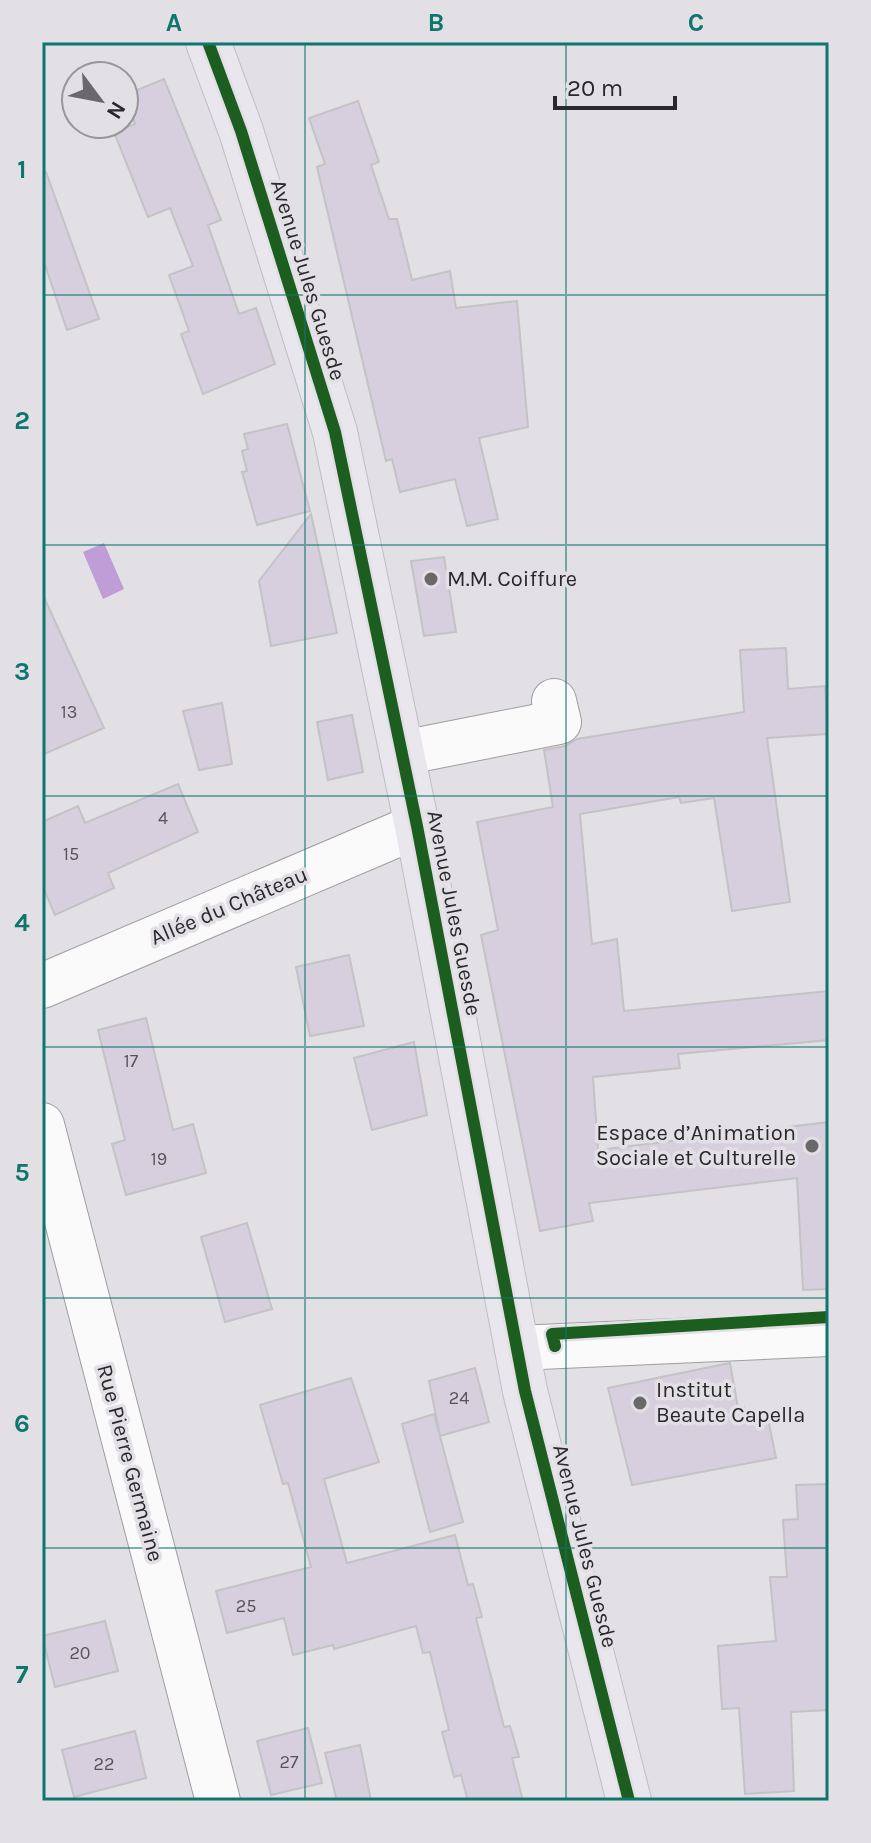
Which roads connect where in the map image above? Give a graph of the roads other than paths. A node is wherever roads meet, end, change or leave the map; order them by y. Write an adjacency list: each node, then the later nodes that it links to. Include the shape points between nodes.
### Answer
1 (208, 42): 3 (main road, Avenue Jules Guesde, via 335,432)
2 (554, 701): 3 (street, via 559,722)
3 (402, 753): 4 (main road, Avenue Jules Guesde)
4 (417, 826): 5 (street, Allée du Château); 8 (main road, Avenue Jules Guesde)
5 (42, 986)
6 (42, 1125): 9 (street, Rue Pierre Germaine)
7 (829, 1334): 8 (street)
8 (517, 1348): 10 (main road, Avenue Jules Guesde)
9 (218, 1801)
10 (629, 1801)

